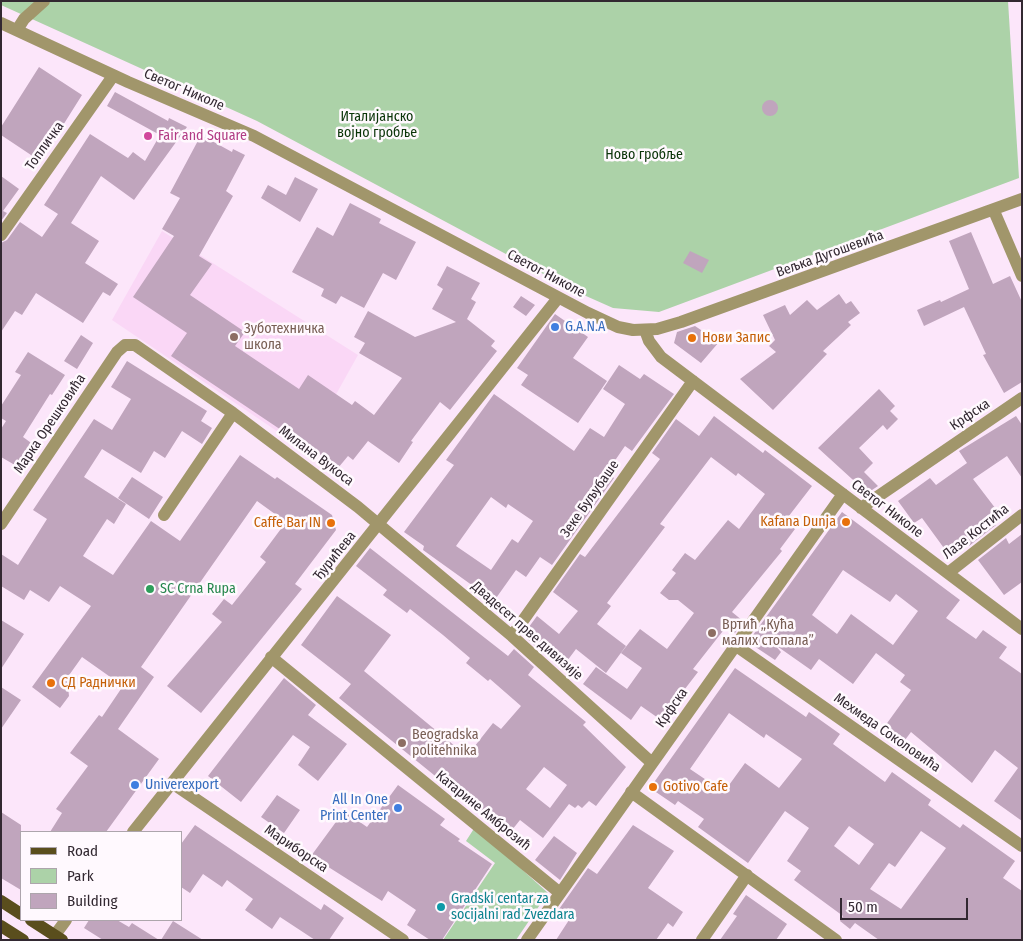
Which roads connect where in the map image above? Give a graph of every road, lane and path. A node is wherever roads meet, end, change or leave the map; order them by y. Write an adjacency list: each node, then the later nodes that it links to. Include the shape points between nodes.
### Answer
1 (44, 1): 3 (street)
2 (2, 25): 3 (street, Светог Николе)
3 (17, 30): 4 (street, Светог Николе)
4 (113, 76): 7 (street, Топличка); 9 (street, Светог Николе, via 262,139)
5 (1022, 199): 6 (street, Вељка Дугошевића)
6 (994, 210): 8 (street); 10 (street, Вељка Дугошевића, via 774,290 671,325)
7 (1, 234)
8 (1022, 276)
9 (558, 298): 10 (street, Светог Николе, via 618,327); 20 (street, Ђурићева)
10 (645, 330): 12 (street, Светог Николе, via 661,357)
11 (128, 345): 14 (street, Милана Вукоса, via 136,345); 19 (street, Марка Орешковића, via 117,352)
12 (693, 381): 15 (street, Светог Николе); 23 (street, Зеке Буљубаше)
13 (1022, 398): 16 (street, Крфска)
14 (233, 414): 17 (street); 20 (street, Милана Вукоса)
15 (843, 494): 16 (street, Светог Николе); 24 (street, Крфска)
16 (861, 508): 21 (street, Светог Николе)
17 (164, 515)
18 (1022, 515): 21 (street, Лазе Костића)
19 (1, 524)
20 (379, 525): 23 (street, Двадесет прве дивизије); 25 (street, Ђурићева)
21 (948, 573): 22 (street, Светог Николе)
22 (1022, 629)
23 (512, 636): 26 (street, Двадесет прве дивизије)
24 (735, 645): 26 (street, Крфска); 30 (street, Мехмеда Соколовића)
25 (271, 657): 27 (street, Ђурићева); 32 (street, Катарине Амброзић)
26 (652, 763): 28 (street, Крфска)
27 (172, 783): 29 (street, Ђурићева); 40 (street, Мариборска)
28 (631, 792): 31 (street); 32 (street, Крфска)
29 (134, 831)
30 (1022, 846)
31 (747, 875): 42 (street); 43 (street)
32 (560, 893): 41 (street, Крфска)
33 (1, 901): 34 (main road)
34 (20, 913)
35 (33, 921): 38 (main road)
36 (66, 921): 38 (street)
37 (1, 926): 39 (main road)
38 (58, 937)
39 (23, 940)
40 (403, 940)
41 (527, 940)
42 (702, 940)
43 (836, 940)

